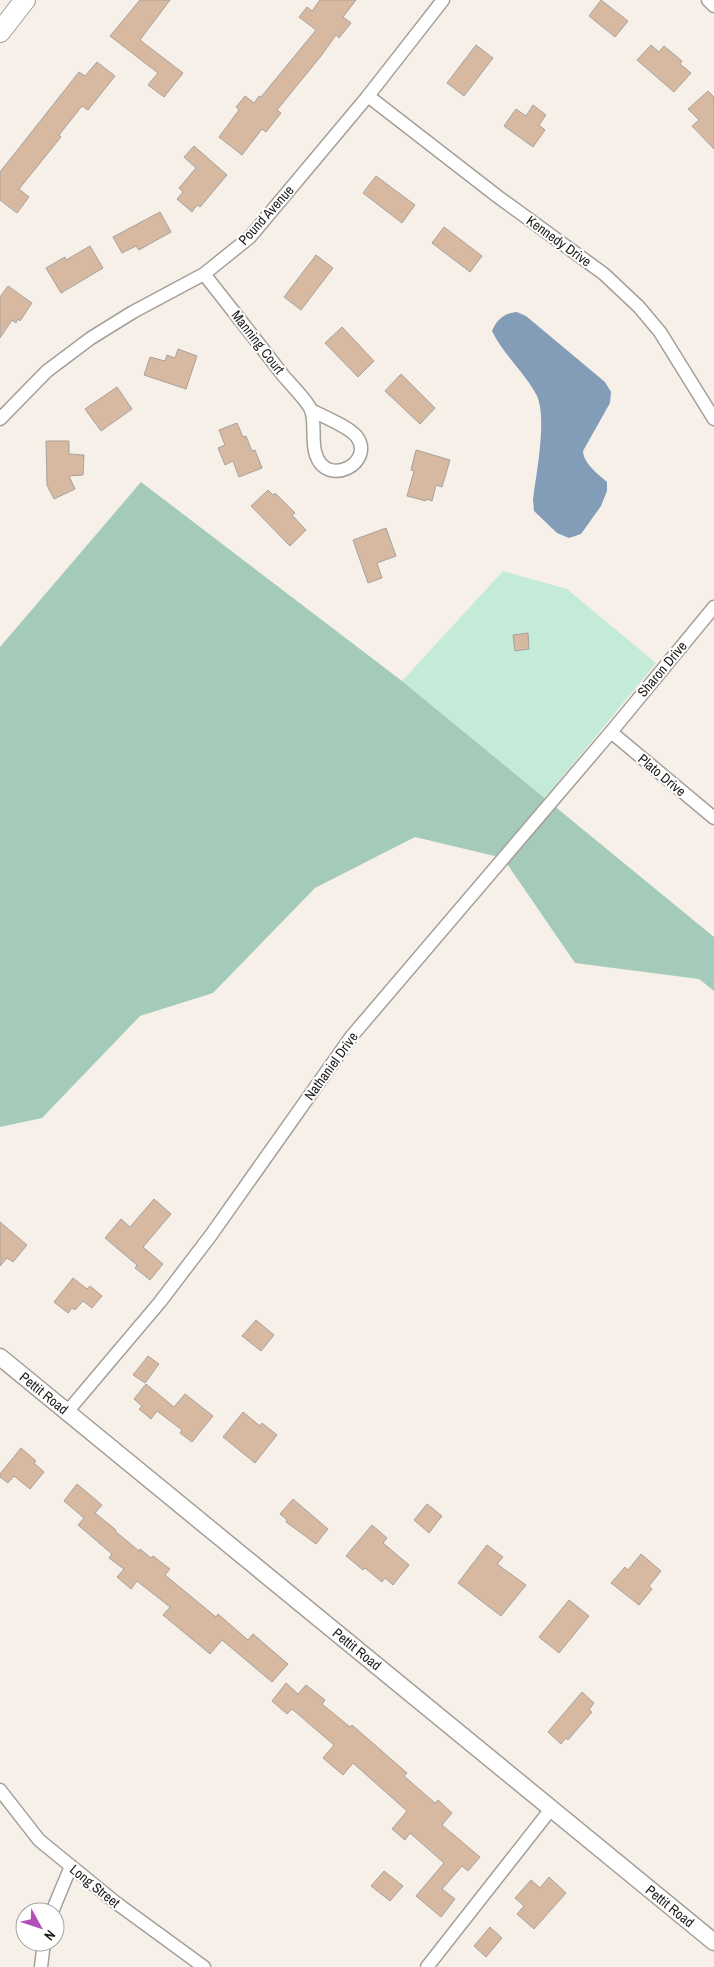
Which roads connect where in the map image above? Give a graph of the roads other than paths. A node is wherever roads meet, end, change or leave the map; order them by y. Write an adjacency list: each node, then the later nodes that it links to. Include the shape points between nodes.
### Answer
1 (25, 0): 5 (main road)
2 (443, 0): 6 (street, Pound Avenue)
3 (708, 0): 4 (street)
4 (714, 6)
5 (0, 32)
6 (368, 96): 7 (street, Pound Avenue, via 250,237); 9 (street, Kennedy Drive, via 611,281 639,307 660,332)
7 (204, 274): 8 (street, Manning Court); 10 (street, Pound Avenue, via 91,338 47,371)
8 (311, 410): 8 (street, Manning Court, via 316,455 321,464 332,471 346,470 354,465 360,451 357,437)
9 (714, 418)
10 (0, 419)
11 (714, 607): 12 (street, Sharon Drive)
12 (611, 732): 13 (street, Plato Drive); 15 (street, Nathaniel Drive, via 351,1037 211,1235)
13 (714, 818)
14 (0, 1357): 15 (street, Pettit Road)
15 (68, 1412): 17 (street, Pettit Road)
16 (0, 1790): 18 (street, Long Street, via 40,1840)
17 (551, 1809): 20 (street, Pettit Road); 24 (street)
18 (71, 1866): 19 (street); 23 (street, Long Street)
19 (56, 1902)
20 (714, 1942)
21 (43, 1952): 22 (street)
22 (41, 1967)
23 (204, 1967)
24 (427, 1967)

